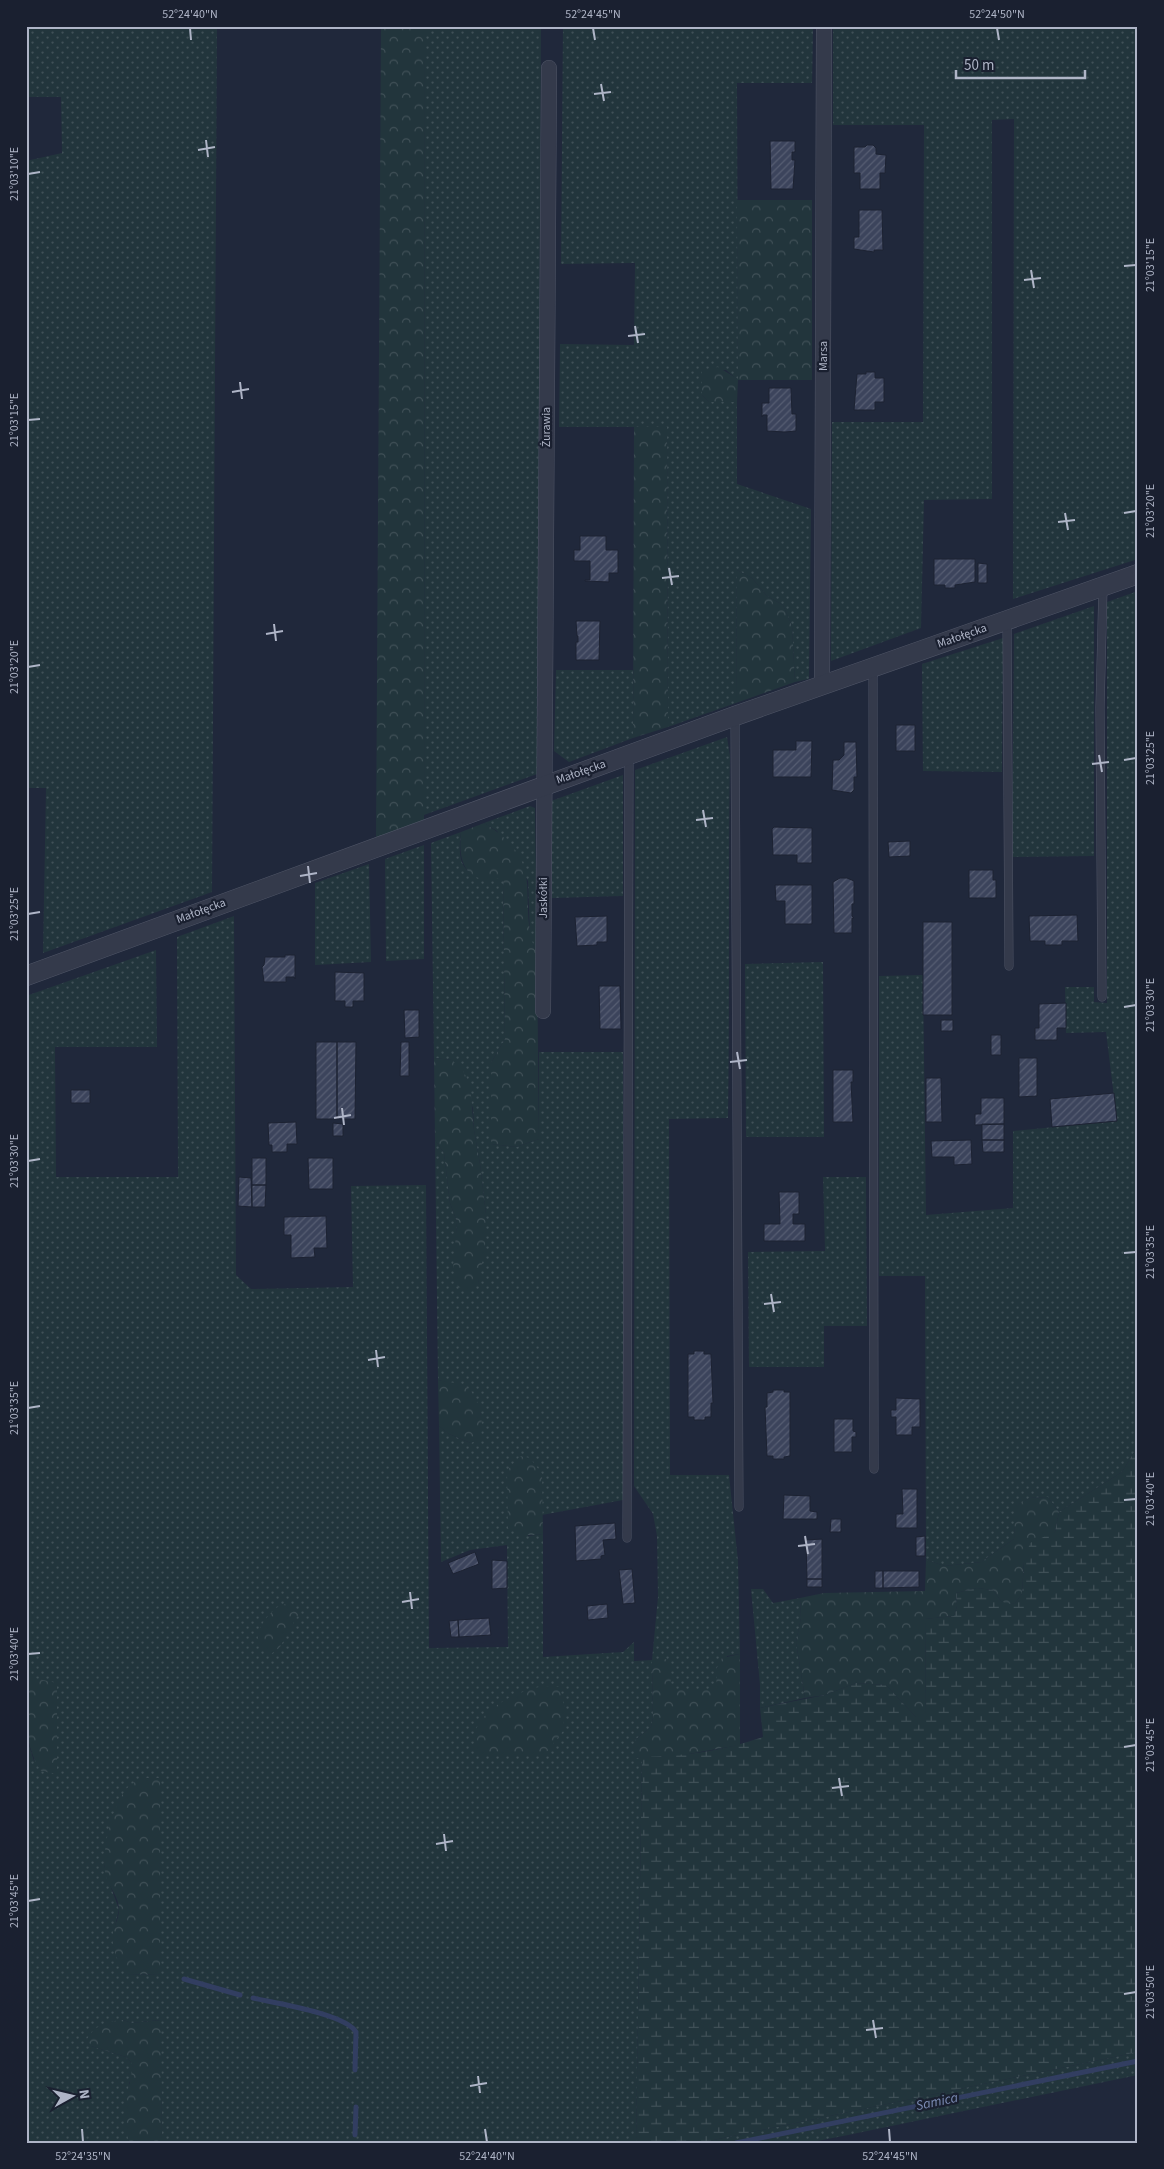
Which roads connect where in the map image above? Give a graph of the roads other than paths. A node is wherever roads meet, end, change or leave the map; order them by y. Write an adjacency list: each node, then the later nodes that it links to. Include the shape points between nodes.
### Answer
1 (824, 26): 7 (street, Marsa)
2 (549, 68): 10 (street, Żurawia)
3 (1138, 574): 4 (street, Małołęcka)
4 (1103, 587): 5 (street, Małołęcka); 13 (lane, via 1100,707)
5 (1007, 620): 6 (street, Małołęcka); 11 (lane)
6 (873, 666): 7 (street, Małołęcka); 15 (lane)
7 (822, 685): 8 (street, Małołęcka)
8 (735, 716): 9 (street, Małołęcka); 16 (lane)
9 (629, 756): 10 (street, Małołęcka); 17 (lane)
10 (544, 786): 12 (street, Małołęcka); 14 (street, Jaskółki)
11 (1010, 966)
12 (26, 976)
13 (1102, 997)
14 (543, 1011)
15 (874, 1469)
16 (739, 1507)
17 (627, 1538)

